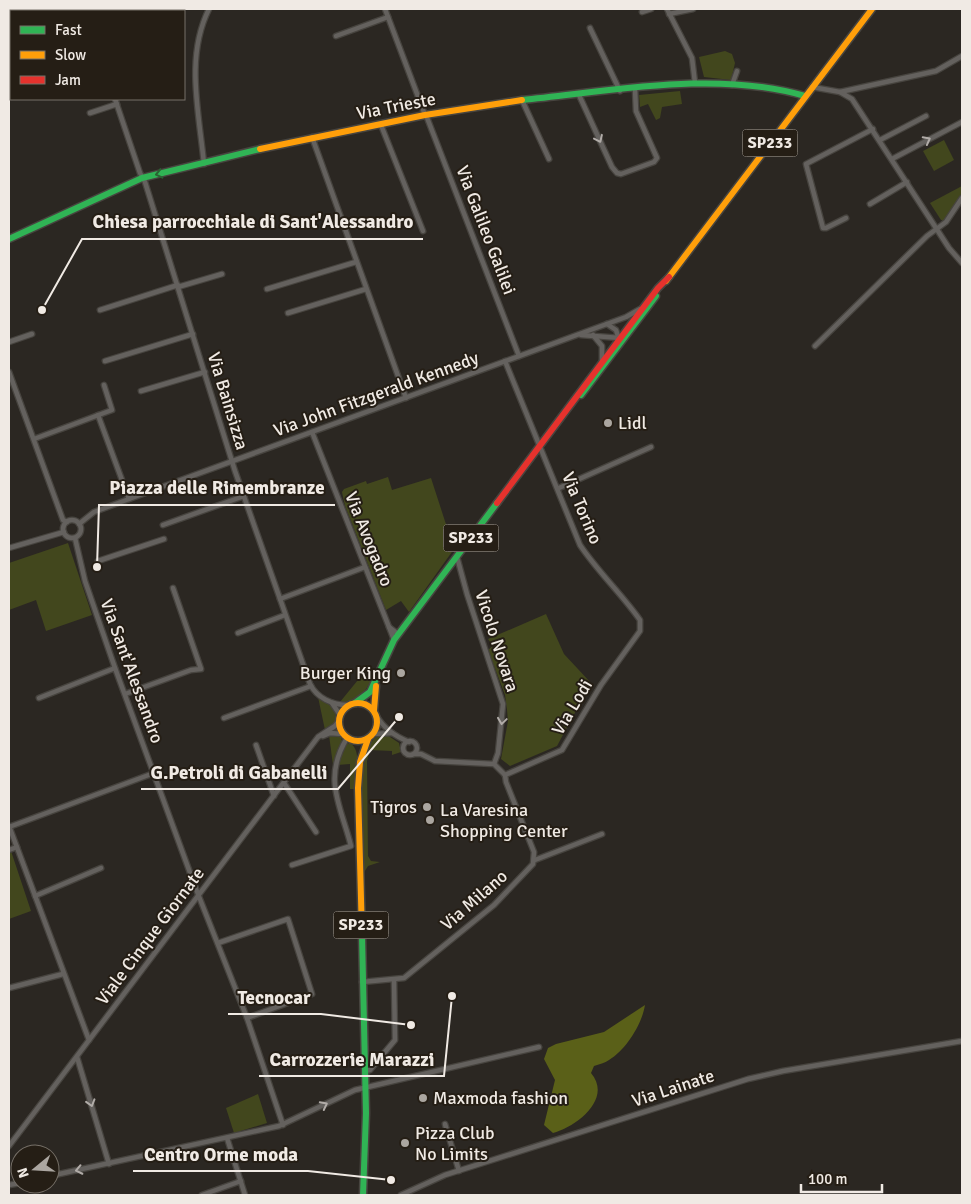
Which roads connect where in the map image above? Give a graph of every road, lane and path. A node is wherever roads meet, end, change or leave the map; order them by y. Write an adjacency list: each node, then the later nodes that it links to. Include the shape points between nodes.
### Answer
1 (209, 9): 35 (street, via 199,32 195,61)
2 (385, 9): 9 (street, Via Galileo Galilei)
3 (650, 9): 7 (street)
4 (666, 9): 8 (street)
5 (693, 9): 8 (street)
6 (872, 9): 16 (main road, SP233)
7 (642, 12)
8 (669, 14): 14 (street, via 692,58)
9 (388, 17): 11 (street); 26 (street, Via Galileo Galilei)
10 (590, 28): 18 (street)
11 (336, 36)
12 (962, 56): 19 (street, via 936,71)
13 (737, 71): 15 (street)
14 (694, 83): 15 (main road, Via Trieste); 17 (main road, Via Trieste)
15 (732, 85): 21 (main road, Via Trieste, via 781,89)
16 (812, 87): 19 (street); 21 (main road, SP233)
17 (634, 89): 18 (main road, Via Trieste); 20 (street, one-way to 17, via 612,167 621,174 657,158 636,111)
18 (620, 91): 20 (main road, Via Trieste)
19 (840, 92): 30 (street, via 852,99)
20 (579, 95): 23 (main road, Via Trieste)
21 (806, 96): 53 (main road, SP233)
22 (115, 100): 24 (street, Via Bainsizza)
23 (522, 100): 26 (main road, Via Trieste); 33 (street)
24 (117, 104): 25 (street); 36 (street, Via Bainsizza)
25 (90, 113)
26 (425, 115): 29 (main road, Via Trieste); 63 (street, Via Galileo Galilei)
27 (926, 116): 32 (street)
28 (962, 122): 34 (street, one-way to 28)
29 (381, 125): 31 (main road, Via Trieste); 42 (street)
30 (872, 129): 32 (street); 40 (street, via 806,164 823,228)
31 (312, 138): 35 (main road, Via Trieste); 46 (street)
32 (880, 140): 34 (street)
33 (549, 159)
34 (892, 159): 37 (street)
35 (204, 164): 36 (main road, Via Trieste, one-way to 36)
36 (142, 178): 43 (main road, Via Trieste); 49 (street, Via Bainsizza)
37 (907, 182): 39 (street); 41 (street)
38 (962, 198): 41 (street, via 946,222)
39 (870, 204)
40 (846, 218)
41 (936, 229): 45 (street); 62 (street)
42 (423, 231)
43 (9, 239)
44 (962, 254): 45 (street)
45 (957, 257): 47 (street)
46 (356, 262): 50 (street); 51 (street)
47 (962, 263)
48 (222, 274): 49 (street)
49 (178, 286): 52 (street); 57 (street, Via Bainsizza)
50 (267, 289)
51 (366, 289): 54 (street); 72 (street)
52 (100, 310)
53 (644, 310): 55 (street, Via John Fitzgerald Kennedy); 60 (main road, SP233); 70 (main road, SP233)
54 (288, 313)
55 (607, 324): 59 (street, Via John Fitzgerald Kennedy); 60 (street, via 616,330)
56 (32, 334): 61 (street)
57 (193, 334): 64 (street); 68 (street, Via Bainsizza)
58 (592, 334): 59 (street, Via John Fitzgerald Kennedy); 60 (street, Via John Fitzgerald Kennedy); 66 (street, via 602,346)
59 (572, 336): 63 (street, Via John Fitzgerald Kennedy)
60 (619, 338): 66 (main road, SP233); 70 (street)
61 (9, 342)
62 (815, 346)
63 (519, 356): 65 (street, Via John Fitzgerald Kennedy)
64 (105, 361)
65 (505, 361): 72 (street, Via John Fitzgerald Kennedy); 77 (street, Via Torino)
66 (602, 361): 74 (main road, SP233)
67 (9, 372): 76 (street)
68 (205, 372): 71 (street); 79 (street, Via Bainsizza)
69 (104, 385): 73 (street, via 112,410)
70 (590, 386): 74 (main road, SP233)
71 (141, 391)
72 (406, 398): 75 (street, Via John Fitzgerald Kennedy)
73 (98, 415): 76 (street); 82 (street)
74 (558, 422): 77 (main road, SP233)
75 (312, 432): 79 (street, Via John Fitzgerald Kennedy); 92 (street, Via Avogadro)
76 (34, 439): 83 (street, via 63,520)
77 (541, 446): 80 (street, Via Torino); 90 (main road, SP233)
78 (651, 447): 80 (street)
79 (233, 463): 81 (street, Via Bainsizza); 82 (street, Via John Fitzgerald Kennedy)
80 (559, 488): 96 (street, Via Torino, via 580,545 592,564 625,598)
81 (244, 496): 85 (street); 94 (street, Via Bainsizza)
82 (129, 499): 84 (street, Via John Fitzgerald Kennedy, via 94,512)
83 (67, 522): 84 (street, via 72,520); 86 (street)
84 (79, 524): 87 (street, via 81,531)
85 (163, 525)
86 (64, 532): 87 (street); 89 (street)
87 (75, 538): 102 (street, Via Sant'Alessandro, via 85,581)
88 (164, 539): 91 (street)
89 (9, 548)
90 (457, 557): 99 (main road, SP233); 124 (street, Vicolo Novara, one-way to 124, via 503,704)
91 (98, 561)
92 (365, 567): 94 (street); 97 (street, Via Avogadro)
93 (172, 588): 104 (street, via 201,669)
94 (280, 599): 95 (street, Via Bainsizza)
95 (285, 615): 98 (street); 103 (street, Via Bainsizza)
96 (640, 625): 126 (street, Via Lodi, via 640,631 601,685 562,750)
97 (389, 627): 99 (street); 100 (street, Via Avogadro)
98 (238, 633)
99 (398, 634): 100 (main road, SP233)
100 (394, 640): 101 (main road, SP233)
101 (386, 655): 107 (main road, SP233, via 370,692); 109 (main road, SP233, via 373,694)
102 (114, 668): 104 (street, Via Sant'Alessandro); 105 (street)
103 (311, 686): 106 (street); 110 (street)
104 (124, 694): 125 (street, Via Sant'Alessandro)
105 (39, 698)
106 (331, 702): 108 (street); 111 (street)
107 (355, 702): 108 (main road, SP233); 109 (main road, via 363,703)
108 (348, 705): 111 (main road, SP233)
109 (375, 713): 112 (street, via 380,723); 114 (main road, SP233, via 377,725)
110 (224, 718)
111 (339, 718): 113 (main road, SP233); 117 (street, Viale Cinque Giornate)
112 (392, 733): 114 (street); 115 (street)
113 (347, 737): 114 (main road, via 357,741); 117 (street, via 326,734); 123 (main road, SP233, via 359,749); 135 (street, via 335,765 335,789 337,806 351,846)
114 (370, 737): 123 (main road, SP233)
115 (398, 737): 116 (street); 120 (street)
116 (409, 742): 119 (street); 120 (street)
117 (314, 743): 127 (street, Viale Cinque Giornate)
118 (256, 745): 128 (street)
119 (416, 745): 121 (street); 122 (street)
120 (404, 748): 121 (street, via 406,754)
121 (414, 754): 122 (street)
122 (425, 756): 124 (street, via 435,761)
123 (360, 762): 142 (main road, SP233)
124 (494, 764): 126 (street)
125 (154, 773): 129 (street); 138 (street, Via Sant'Alessandro)
126 (505, 775): 134 (street)
127 (284, 783): 128 (street, Viale Cinque Giornate); 130 (street)
128 (274, 796): 138 (street, Viale Cinque Giornate)
129 (9, 826): 132 (street)
130 (316, 832)
131 (602, 834): 134 (street, Via Milano)
132 (17, 847): 133 (street); 137 (street)
133 (9, 850)
134 (535, 860): 141 (street, Via Milano, via 494,905 404,978)
135 (292, 865)
136 (101, 868): 137 (street)
137 (35, 896): 140 (street)
138 (199, 896): 139 (street, Via Sant'Alessandro); 145 (street, Viale Cinque Giornate)
139 (218, 943): 144 (street, Via Sant'Alessandro); 144 (street, via 288,919 312,994)
140 (63, 974): 143 (street); 145 (street)
141 (394, 980): 142 (street, Via Milano); 149 (street, via 395,1040 370,1070)
142 (362, 982): 149 (main road, SP233)
143 (9, 988)
144 (247, 1018): 152 (street, Via Sant'Alessandro)
145 (89, 1040): 148 (street, Viale Cinque Giornate)
146 (962, 1041): 156 (street, Via Lainate, via 765,1074)
147 (539, 1048): 150 (street)
148 (77, 1057): 154 (street, Viale Cinque Giornate); 155 (street, one-way to 155)
149 (365, 1071): 150 (main road, SP233)
150 (366, 1087): 152 (street, one-way to 150); 161 (main road, SP233)
151 (445, 1124): 156 (street)
152 (283, 1125): 153 (street)
153 (227, 1138): 155 (street); 158 (street)
154 (9, 1146)
155 (109, 1164): 157 (street, one-way to 157)
156 (459, 1171): 162 (street, Via Lainate)
157 (60, 1174)
158 (241, 1182): 159 (street); 160 (street)
159 (202, 1195)
160 (245, 1195)
161 (363, 1195)
162 (401, 1195)

